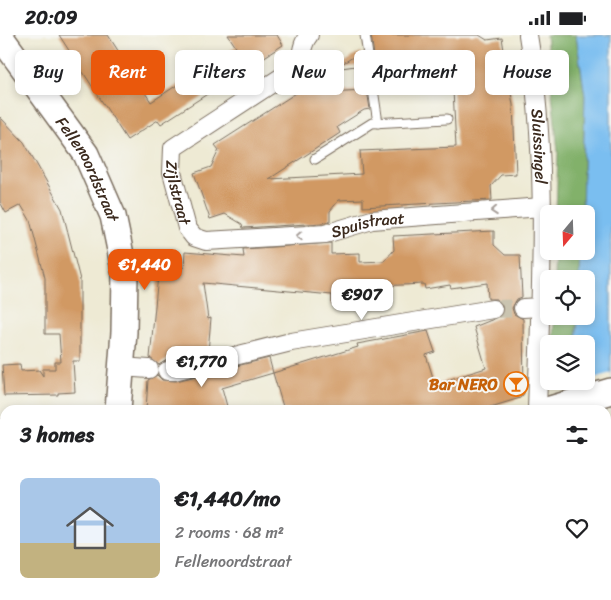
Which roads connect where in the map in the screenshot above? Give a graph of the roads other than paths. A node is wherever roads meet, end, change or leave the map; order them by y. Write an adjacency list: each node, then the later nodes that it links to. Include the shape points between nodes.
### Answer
1 (309, 35): 14 (street, Zijlstraat, via 303,43 300,61 292,71 173,147 172,172 187,228)
2 (365, 35): 10 (lane)
3 (528, 35): 12 (street, Sluissingel, via 535,79)
4 (0, 36): 5 (street, Fellenoordstraat)
5 (15, 57)
6 (0, 60): 7 (street, Fellenoordstraat)
7 (15, 71)
8 (42, 95): 18 (street, Fellenoordstraat, via 86,154 114,216 125,274)
9 (447, 119): 10 (lane)
10 (378, 123): 11 (lane, via 372,123)
11 (315, 159)
12 (542, 205)
13 (540, 207): 14 (street, Spuistraat, one-way to 14, via 372,220 325,235 206,241)
14 (194, 237)
15 (540, 307): 16 (street); 23 (street, Sluissingel)
16 (523, 308)
17 (493, 309): 20 (street, via 292,342)
18 (121, 367): 19 (street); 22 (street, Fellenoordstraat)
19 (149, 369)
20 (167, 371)
21 (606, 393): 24 (street)
22 (118, 405)
23 (537, 405)
24 (564, 405)

